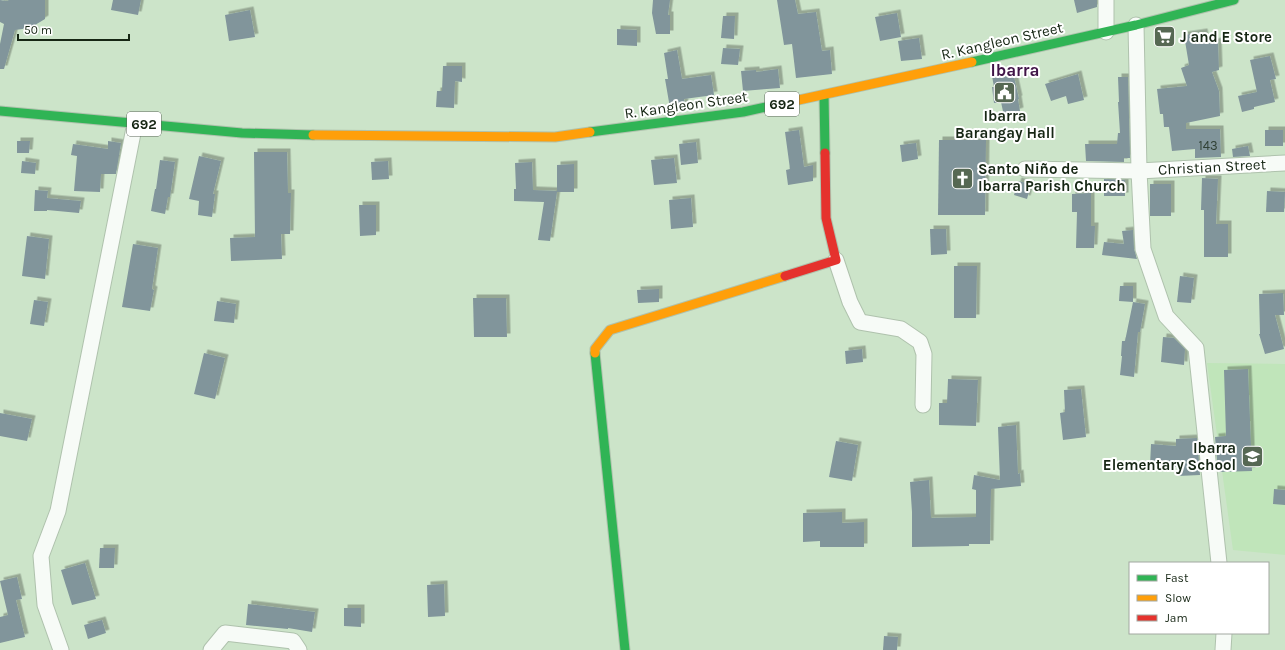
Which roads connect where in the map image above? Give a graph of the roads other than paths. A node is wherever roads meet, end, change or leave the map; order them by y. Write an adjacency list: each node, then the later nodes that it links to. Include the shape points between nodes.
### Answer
1 (1106, 0): 4 (street)
2 (1234, 0): 3 (main road, R. Kangleon Street / 692)
3 (1136, 25): 4 (main road, R. Kangleon Street / 692); 10 (street)
4 (1106, 32): 5 (main road, R. Kangleon Street / 692)
5 (824, 95): 7 (main road, R. Kangleon Street / 692, via 730,114 555,137 289,135); 11 (main road, via 826,218)
6 (0, 111): 7 (main road, 692)
7 (136, 124): 15 (street, via 58,511 41,556 45,605)
8 (1285, 163): 10 (street, Christian Street)
9 (1025, 169): 10 (street, Christian Street)
10 (1139, 171): 13 (street, via 1144,249 1166,316 1196,348)
11 (836, 260): 12 (street, via 850,302 860,322 901,329 920,342 924,354); 18 (main road, via 610,330 595,349)
12 (923, 405)
13 (1220, 562)
14 (1224, 634): 19 (street)
15 (61, 650)
16 (211, 650): 17 (street, via 226,633 293,641)
17 (299, 650)
18 (625, 650)
19 (1223, 650)

